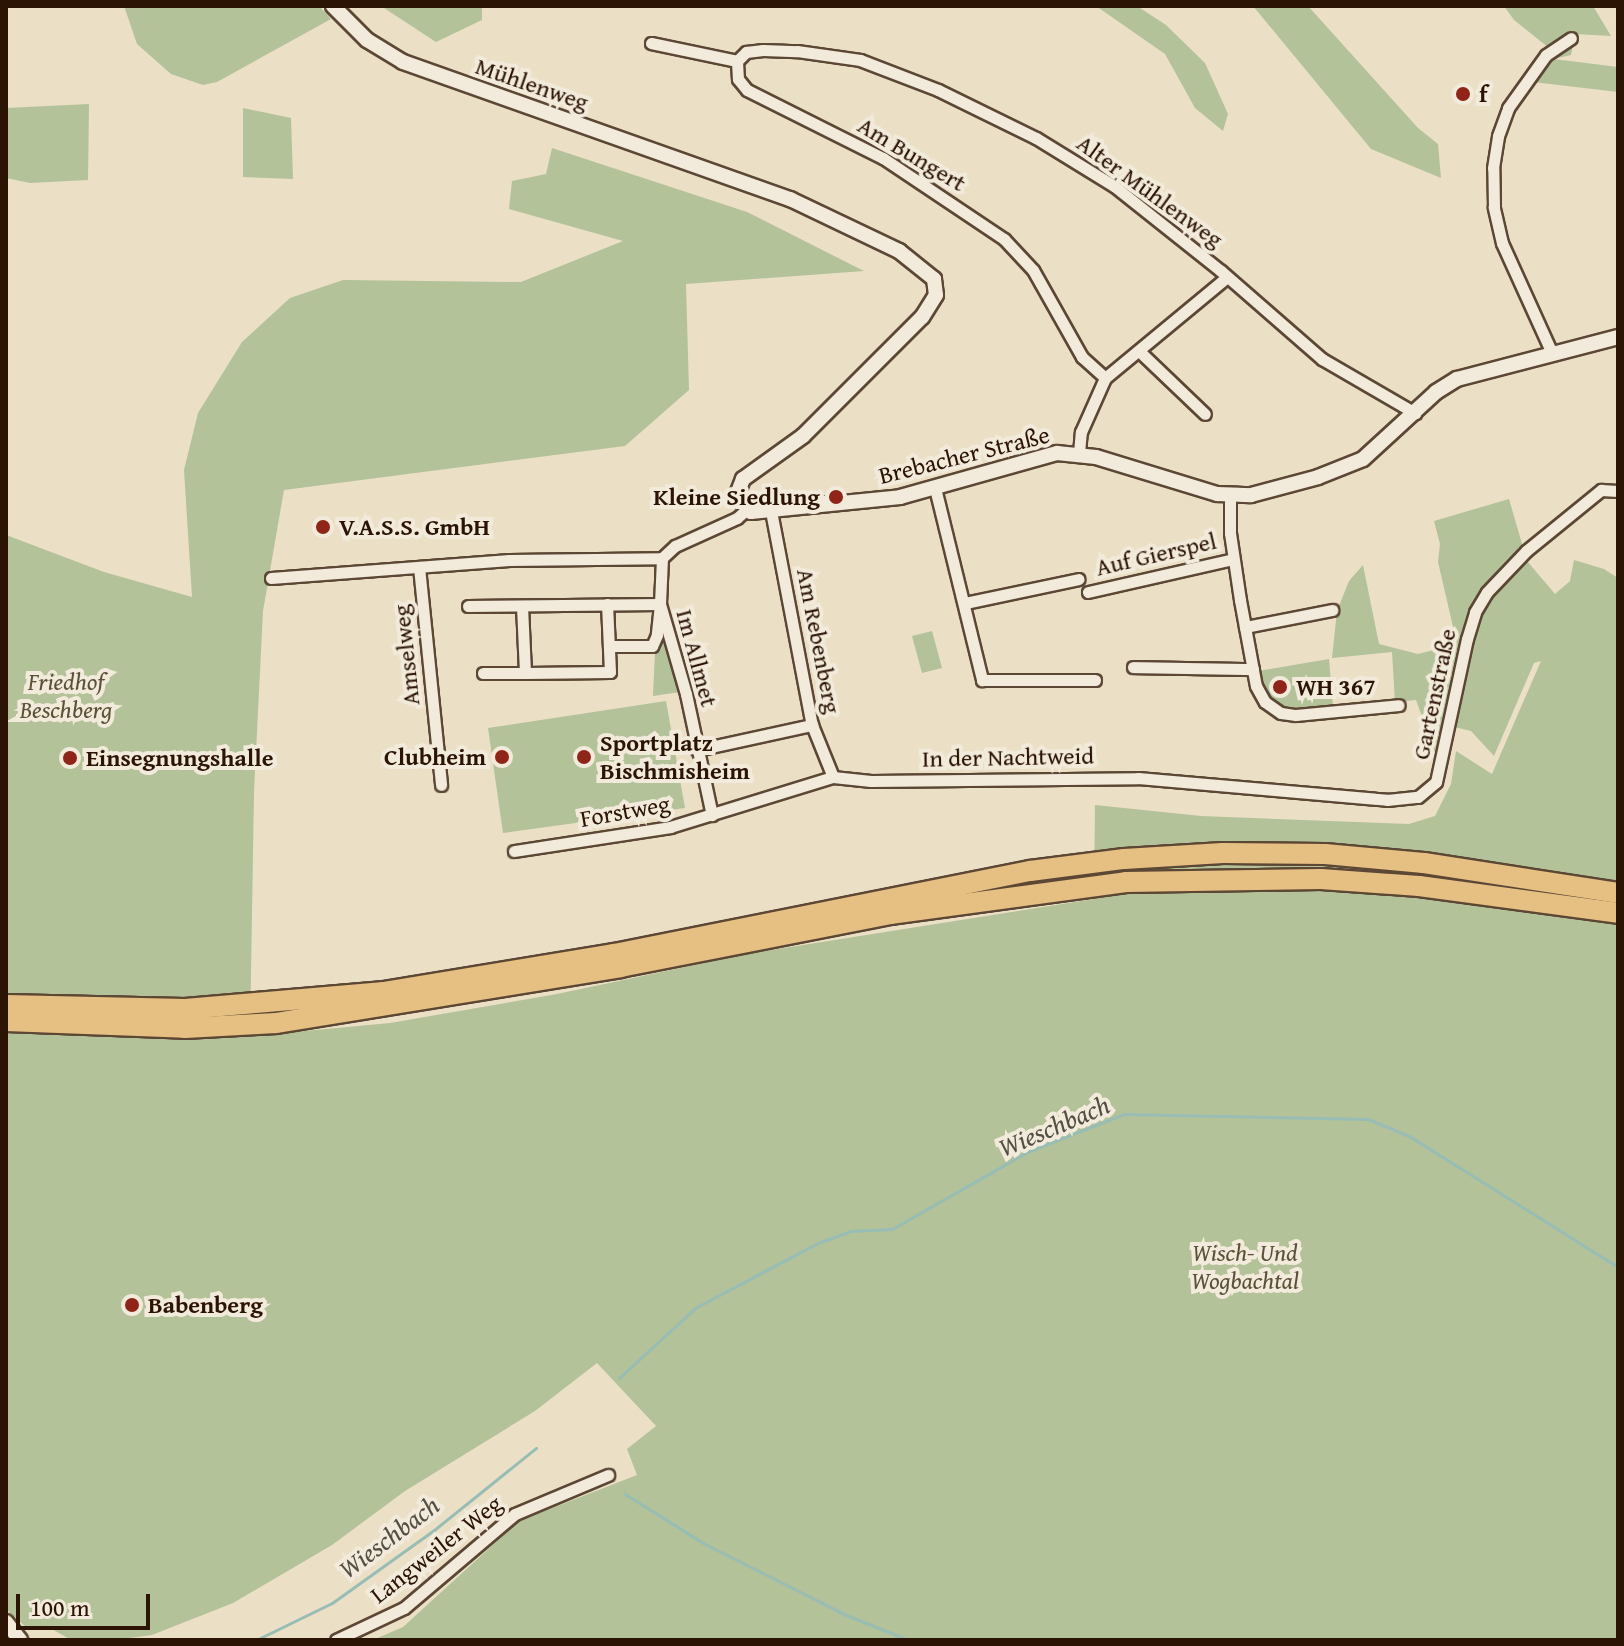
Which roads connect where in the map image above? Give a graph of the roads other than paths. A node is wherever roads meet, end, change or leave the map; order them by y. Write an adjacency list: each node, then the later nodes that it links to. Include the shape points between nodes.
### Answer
1 (333, 6): 16 (street, Mühlenweg, via 367,40 403,62 834,218 899,251 930,275 937,289 930,308 812,428 743,479 738,492)
2 (1571, 38): 8 (street, via 1546,55 1508,108 1493,168 1502,243)
3 (651, 43): 4 (street)
4 (737, 61): 5 (street, Alter Mühlenweg, via 746,52 763,50 833,55 879,66 938,90 1098,174); 9 (street, Am Bungert, via 738,79 747,90 883,158 1004,239 1029,263 1082,357)
5 (1227, 277): 7 (street); 10 (street, Alter Mühlenweg, via 1322,359)
6 (1618, 337): 8 (street, Brebacher Straße)
7 (1139, 351): 9 (street); 11 (street)
8 (1551, 351): 10 (street, Brebacher Straße, via 1457,379)
9 (1105, 378): 12 (street, via 1081,432)
10 (1415, 413): 15 (street, Brebacher Straße, via 1363,459 1318,477 1251,495)
11 (1205, 414)
12 (1079, 453): 13 (street, Brebacher Straße, via 1057,453); 15 (street, Brebacher Straße)
13 (935, 488): 17 (street, Brebacher Straße, via 900,497); 24 (street)
14 (1618, 491): 41 (street, Gartenstraße, via 1601,490 1510,560 1487,592 1475,612 1441,768 1426,793 1387,800)
15 (1230, 495): 19 (street, Auf Gierspel)
16 (746, 510): 17 (street, Brebacher Straße); 18 (street)
17 (771, 511): 38 (street, Am Rebenberg)
18 (662, 558): 20 (street); 26 (street, Im Allmet)
19 (1233, 559): 23 (street, Auf Gierspel); 30 (street, Auf Gierspel)
20 (419, 567): 21 (street); 42 (street, Amselweg)
21 (271, 578)
22 (1079, 579): 24 (street)
23 (1088, 592)
24 (965, 603): 36 (street, via 982,680)
25 (607, 604): 26 (street); 28 (street); 31 (street)
26 (660, 604): 31 (street, via 652,646); 39 (street, Im Allmet)
27 (468, 606): 28 (street)
28 (522, 606): 35 (street)
29 (1332, 610): 30 (street)
30 (1245, 627): 33 (street, Auf Gierspel)
31 (610, 646): 35 (street, via 610,672)
32 (1133, 667): 33 (street)
33 (1253, 669): 37 (street, Auf Gierspel, via 1265,702 1289,715)
34 (483, 673): 35 (street)
35 (525, 673)
36 (1095, 680)
37 (1399, 705)
38 (812, 725): 39 (street); 40 (street, Am Rebenberg)
39 (697, 750): 43 (street, Im Allmet)
40 (833, 777): 41 (street, In der Nachtweid); 43 (street, Forstweg)
41 (1185, 782)
42 (441, 785)
43 (712, 815): 44 (street, Forstweg, via 656,830)
44 (514, 851)
45 (1618, 893): 47 (highway, via 1424,863 1296,854 1124,859 1030,871)
46 (1618, 913): 47 (highway, via 1419,886 1219,878 1080,887)
47 (795, 924): 48 (highway, via 384,992 185,1009); 49 (highway, via 385,1008 276,1023 185,1028)
48 (6, 1005)
49 (6, 1021)
50 (608, 1475): 53 (street, Langweiler Weg, via 515,1514 404,1608)
51 (6, 1622): 52 (street)
52 (20, 1640)
53 (336, 1640)

